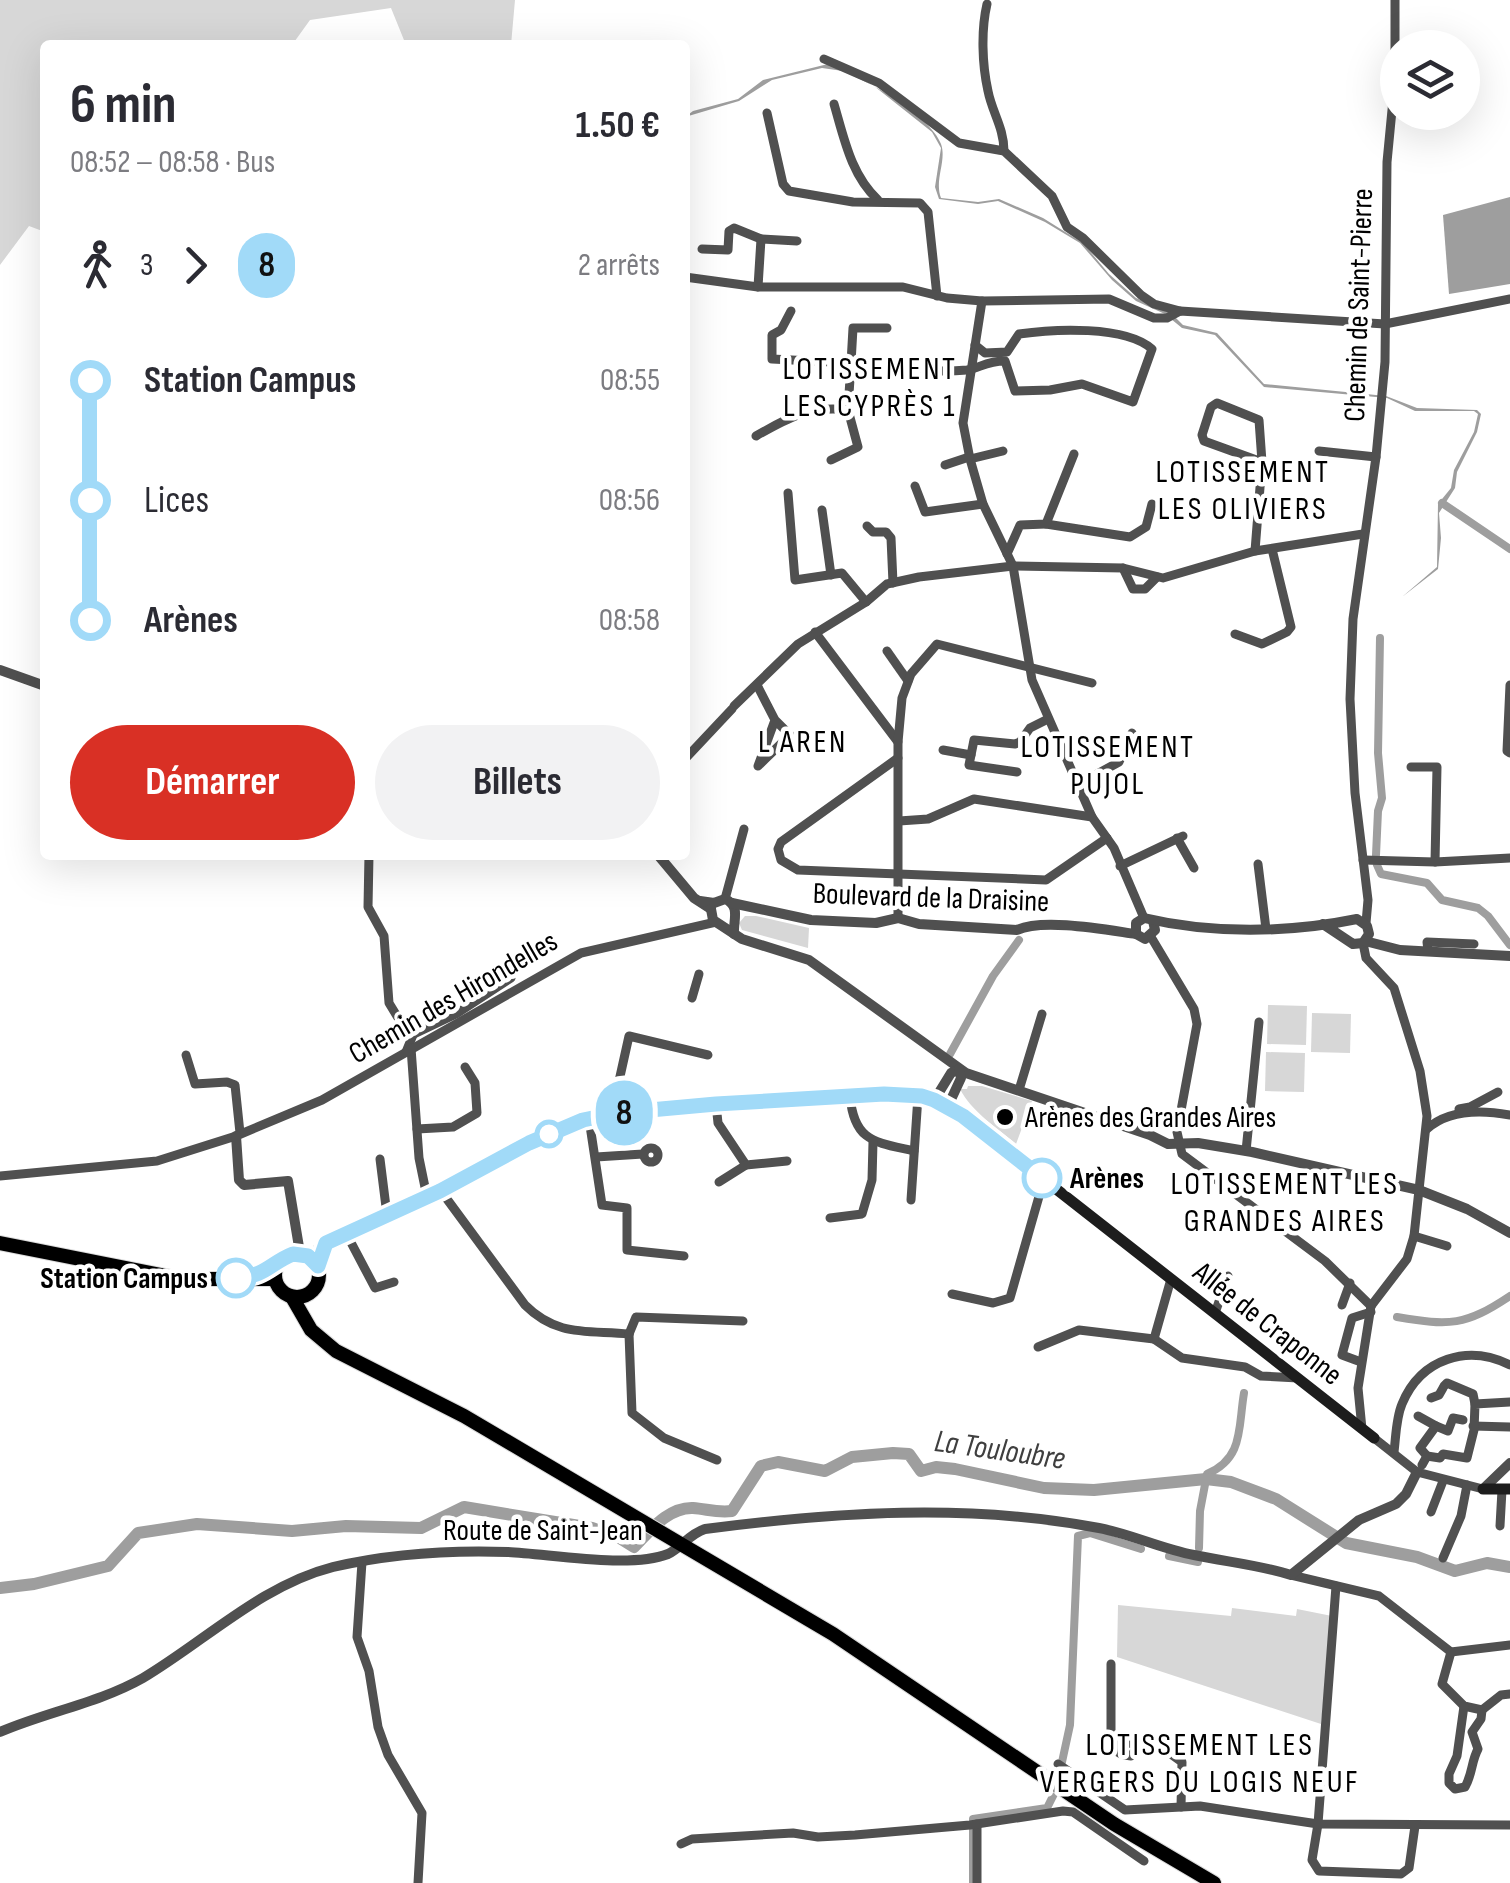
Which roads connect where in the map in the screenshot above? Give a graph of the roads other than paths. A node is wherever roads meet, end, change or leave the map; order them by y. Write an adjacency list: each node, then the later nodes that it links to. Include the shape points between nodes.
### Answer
1 (1395, 0): 18 (street, Chemin de Saint-Pierre)
2 (986, 4): 6 (street, via 988,90)
3 (824, 58): 6 (street, via 879,82 959,143)
4 (834, 104): 7 (street, via 854,168)
5 (767, 113): 7 (street, via 789,191)
6 (1004, 152): 17 (street, via 1052,196 1067,227 1146,300)
7 (878, 200): 13 (street, via 920,203 928,212)
8 (761, 239): 9 (street); 10 (street, via 734,228 728,250); 12 (street)
9 (797, 241)
10 (702, 249)
11 (690, 278): 12 (street)
12 (758, 287): 13 (street, via 904,287)
13 (937, 296): 15 (street)
14 (1510, 300): 18 (street)
15 (982, 301): 17 (street, via 1109,299 1154,318); 20 (street)
16 (791, 311): 22 (street, via 772,335 772,358)
17 (1175, 314): 18 (street)
18 (1385, 324): 29 (street, Chemin de Saint-Pierre)
19 (887, 328): 22 (street, via 853,328)
20 (975, 345): 21 (street); 23 (street)
21 (1006, 357): 21 (street, via 1015,390 1082,384 1133,402 1152,350 1114,334 1039,331 1019,334); 23 (street)
22 (852, 363): 23 (street); 24 (street)
23 (972, 370): 30 (street, via 964,422)
24 (848, 410): 25 (street, via 823,407); 31 (street, via 858,447)
25 (756, 436)
26 (1003, 451): 30 (street)
27 (1319, 451): 29 (street)
28 (1074, 454): 39 (street)
29 (1376, 457): 41 (street, Chemin de Saint-Pierre)
30 (969, 458): 33 (street); 36 (street)
31 (831, 460)
32 (1262, 462): 32 (street, via 1260,420 1218,403 1210,407 1204,441); 43 (street)
33 (944, 465)
34 (916, 486): 36 (street, via 926,512)
35 (788, 493): 47 (street, via 795,580)
36 (984, 504): 44 (street)
37 (1152, 504): 39 (street, via 1146,527 1130,537)
38 (822, 510): 47 (street)
39 (1046, 524): 44 (street, via 1020,525)
40 (867, 526): 49 (street, via 891,538)
41 (1363, 534): 42 (street); 80 (street, Chemin de Saint-Pierre, via 1350,698)
42 (1272, 549): 43 (street); 52 (street, via 1291,627 1262,644)
43 (1255, 551): 48 (street)
44 (1007, 554): 45 (street)
45 (1013, 566): 46 (street); 49 (street); 54 (street)
46 (1122, 568): 48 (street); 48 (street, via 1133,589)
47 (831, 575): 50 (street, via 842,573)
48 (1157, 578)
49 (894, 582): 50 (street)
50 (866, 602): 51 (street)
51 (815, 632): 59 (street); 64 (street)
52 (1235, 634)
53 (887, 651): 56 (street)
54 (1030, 668): 56 (street, via 937,644); 57 (street); 61 (street)
55 (0, 670): 58 (street)
56 (908, 681): 64 (street)
57 (1092, 683)
58 (40, 684)
59 (757, 684): 62 (street); 67 (street)
60 (1510, 689): 66 (street)
61 (1048, 719): 68 (street, via 1016,744 974,740); 72 (street)
62 (775, 720): 62 (street, via 764,751 758,766 790,735)
63 (1132, 734): 72 (street, via 1119,762)
64 (898, 742): 69 (street)
65 (943, 750): 68 (street)
66 (1510, 752)
67 (690, 754)
68 (971, 755): 71 (street, via 969,766)
69 (898, 758): 74 (street); 85 (street, via 778,850 780,860 798,870)
70 (1411, 766): 81 (street, via 1437,767)
71 (1017, 772)
72 (1078, 785): 73 (street)
73 (1092, 816): 74 (street, via 974,800 928,820); 76 (street)
74 (899, 822): 85 (street)
75 (744, 829): 87 (street)
76 (1107, 838): 83 (street); 85 (street, via 1046,880)
77 (1510, 858): 81 (street)
78 (369, 860): 104 (street, via 368,907 384,936 389,1003)
79 (662, 860): 87 (street, via 698,901)
80 (1363, 860): 81 (street); 86 (street, Chemin de Saint-Pierre)
81 (1435, 862)
82 (1258, 864): 92 (street)
83 (1120, 866): 84 (street, via 1180,837); 90 (street)
84 (1194, 868)
85 (898, 874): 88 (street)
86 (1366, 908): 89 (street); 93 (street, Chemin de Saint-Pierre)
87 (723, 912): 88 (street, Boulevard de la Draisine, via 876,923); 105 (street, Chemin des Hirondelles, via 581,953); 109 (street, via 734,934 809,960)
88 (898, 918): 90 (street, Boulevard de la Draisine, via 1116,931)
89 (1351, 920): 91 (street, Boulevard de la Draisine); 93 (street); 94 (street, via 1344,928)
90 (1143, 924): 92 (street, Boulevard de la Draisine); 126 (street, via 1197,1024)
91 (1323, 924): 92 (street, Boulevard de la Draisine); 94 (street)
92 (1266, 929)
93 (1366, 935): 94 (street); 96 (street, via 1400,950); 98 (street, Chemin de Saint-Pierre, via 1366,958)
94 (1347, 940): 98 (street, Chemin de Saint-Pierre)
95 (1474, 944): 96 (street, via 1427,942)
96 (1428, 951): 97 (street)
97 (1510, 956)
98 (1376, 969): 118 (street, Chemin de Saint-Pierre, via 1394,988)
99 (698, 974): 101 (street)
100 (510, 978): 104 (street)
101 (692, 998)
102 (1042, 1014): 110 (street)
103 (1259, 1022): 128 (street)
104 (414, 1034): 105 (street)
105 (408, 1050): 121 (street); 123 (street, Chemin des Hirondelles, via 322,1100)
106 (186, 1055): 123 (street, via 195,1084 235,1085)
107 (708, 1055): 117 (street, via 629,1036)
108 (466, 1067): 121 (street, via 478,1113 453,1127)
109 (959, 1069): 110 (street); 114 (street); 116 (street)
110 (1018, 1090): 126 (street)
111 (1498, 1092): 118 (street, via 1470,1107)
112 (850, 1096): 113 (main road, Allée de Craponne); 115 (main road, Allée de Craponne); 124 (street, via 858,1130)
113 (918, 1096): 114 (main road, Allée de Craponne); 127 (street)
114 (934, 1100): 116 (main road, Allée de Craponne)
115 (716, 1104): 117 (main road, Allée de Craponne); 133 (street, via 718,1123)
116 (948, 1106): 135 (main road, Allée de Craponne)
117 (617, 1111): 120 (main road); 125 (main road, via 560,1124)
118 (1427, 1116): 122 (street, Chemin de Saint-Pierre)
119 (1510, 1116): 122 (street, via 1450,1115)
120 (589, 1119): 125 (main road); 130 (street)
121 (418, 1129): 139 (street)
122 (1427, 1129): 137 (street, Chemin de Saint-Pierre)
123 (238, 1135): 134 (street, Chemin des Hirondelles, via 157,1161); 149 (street, via 239,1180 288,1181)
124 (872, 1142): 127 (street); 142 (street, via 872,1180 862,1214)
125 (529, 1143): 138 (main road)
126 (1178, 1145): 128 (street); 154 (street)
127 (914, 1151): 140 (street)
128 (1246, 1151): 137 (street)
129 (643, 1154): 130 (street)
130 (596, 1157): 148 (street, via 602,1205 627,1208 627,1250)
131 (380, 1159): 141 (street)
132 (788, 1162): 133 (street)
133 (746, 1165): 136 (street)
134 (0, 1176)
135 (1044, 1180): 152 (main road, Allée de Craponne); 155 (street, via 1010,1298 993,1303)
136 (720, 1182)
137 (1419, 1190): 144 (street); 145 (street, Chemin de Saint-Pierre)
138 (440, 1191): 139 (main road); 161 (street, via 540,1321 573,1331)
139 (427, 1197): 141 (main road)
140 (911, 1200)
141 (387, 1214): 143 (main road)
142 (830, 1218)
143 (346, 1233): 149 (main road); 153 (street, via 375,1288)
144 (1510, 1233)
145 (1414, 1236): 147 (street); 158 (street, via 1407,1259)
146 (0, 1243): 150 (main road, via 198,1282)
147 (1447, 1246)
148 (684, 1256)
149 (309, 1258): 150 (main road, via 286,1256); 156 (main road, via 319,1281)
150 (276, 1273): 156 (main road, via 281,1290)
151 (1228, 1276): 159 (street)
152 (1171, 1279): 159 (main road, Allée de Craponne); 162 (street)
153 (394, 1282)
154 (1350, 1283): 157 (street); 158 (street)
155 (952, 1294)
156 (298, 1296): 186 (main road, via 302,1317 348,1359 464,1416)
157 (1342, 1304)
158 (1372, 1309): 164 (street); 164 (street, via 1352,1318 1342,1355)
159 (1215, 1313): 166 (main road, Allée de Craponne)
160 (743, 1321): 161 (street, via 636,1317)
161 (630, 1334): 177 (street, via 632,1413 664,1438)
162 (1154, 1339): 163 (street, via 1079,1330); 166 (street, via 1182,1358)
163 (1038, 1347)
164 (1361, 1362): 174 (street)
165 (1510, 1365): 176 (street, via 1456,1354 1434,1367 1401,1405)
166 (1298, 1378): 174 (main road, Allée de Craponne)
167 (1430, 1398): 169 (street, via 1448,1383 1473,1394)
168 (1510, 1402): 169 (street)
169 (1474, 1404): 171 (street)
170 (1418, 1416): 172 (street)
171 (1469, 1422): 172 (street, via 1453,1418 1448,1431); 173 (street); 179 (street, via 1466,1458 1443,1454)
172 (1436, 1426): 179 (street, via 1420,1448)
173 (1510, 1427)
174 (1362, 1429): 175 (main road, Allée de Craponne)
175 (1374, 1438): 176 (street, Allée de Craponne)
176 (1394, 1452): 179 (street, Allée de Craponne)
177 (717, 1460)
178 (1510, 1464): 182 (street)
179 (1421, 1465): 180 (street); 189 (street, via 1396,1504 1359,1520)
180 (1443, 1480): 181 (street); 184 (street)
181 (1467, 1486): 182 (street); 187 (street)
182 (1483, 1488): 183 (main road)
183 (1506, 1490): 185 (street)
184 (1430, 1512)
185 (1500, 1526)
186 (681, 1542): 188 (street, Route de Saint-Jean, via 670,1553 645,1558 506,1552); 189 (street, Route de Saint-Jean, via 705,1528 786,1518 980,1512 1104,1528 1178,1552); 208 (main road, via 910,1682)
187 (1443, 1558)
188 (362, 1562): 197 (street, Route de Saint-Jean, via 269,1594 116,1692); 206 (street, via 358,1637 378,1728 422,1814)
189 (1291, 1575): 190 (street)
190 (1336, 1586): 192 (street, via 1379,1596); 201 (street)
191 (1510, 1646): 192 (street)
192 (1450, 1652): 195 (street, via 1442,1684)
193 (1111, 1664): 199 (street, via 1110,1740 1164,1748 1182,1762)
194 (1510, 1694): 196 (street)
195 (1464, 1706): 196 (street); 196 (street, via 1449,1774 1456,1789 1472,1774 1478,1749 1472,1732)
196 (1482, 1710)
197 (0, 1732)
198 (1058, 1764): 199 (street, via 1125,1810)
199 (1182, 1807): 201 (street)
200 (972, 1824): 204 (street); 205 (street, via 1070,1811); 207 (street)
201 (1318, 1824): 203 (street); 203 (street, via 1312,1860 1319,1871 1401,1874 1408,1868)
202 (1510, 1825): 203 (street)
203 (1415, 1826)
204 (682, 1844)
205 (1144, 1861)
206 (418, 1883)
207 (977, 1883)
208 (1214, 1883)

